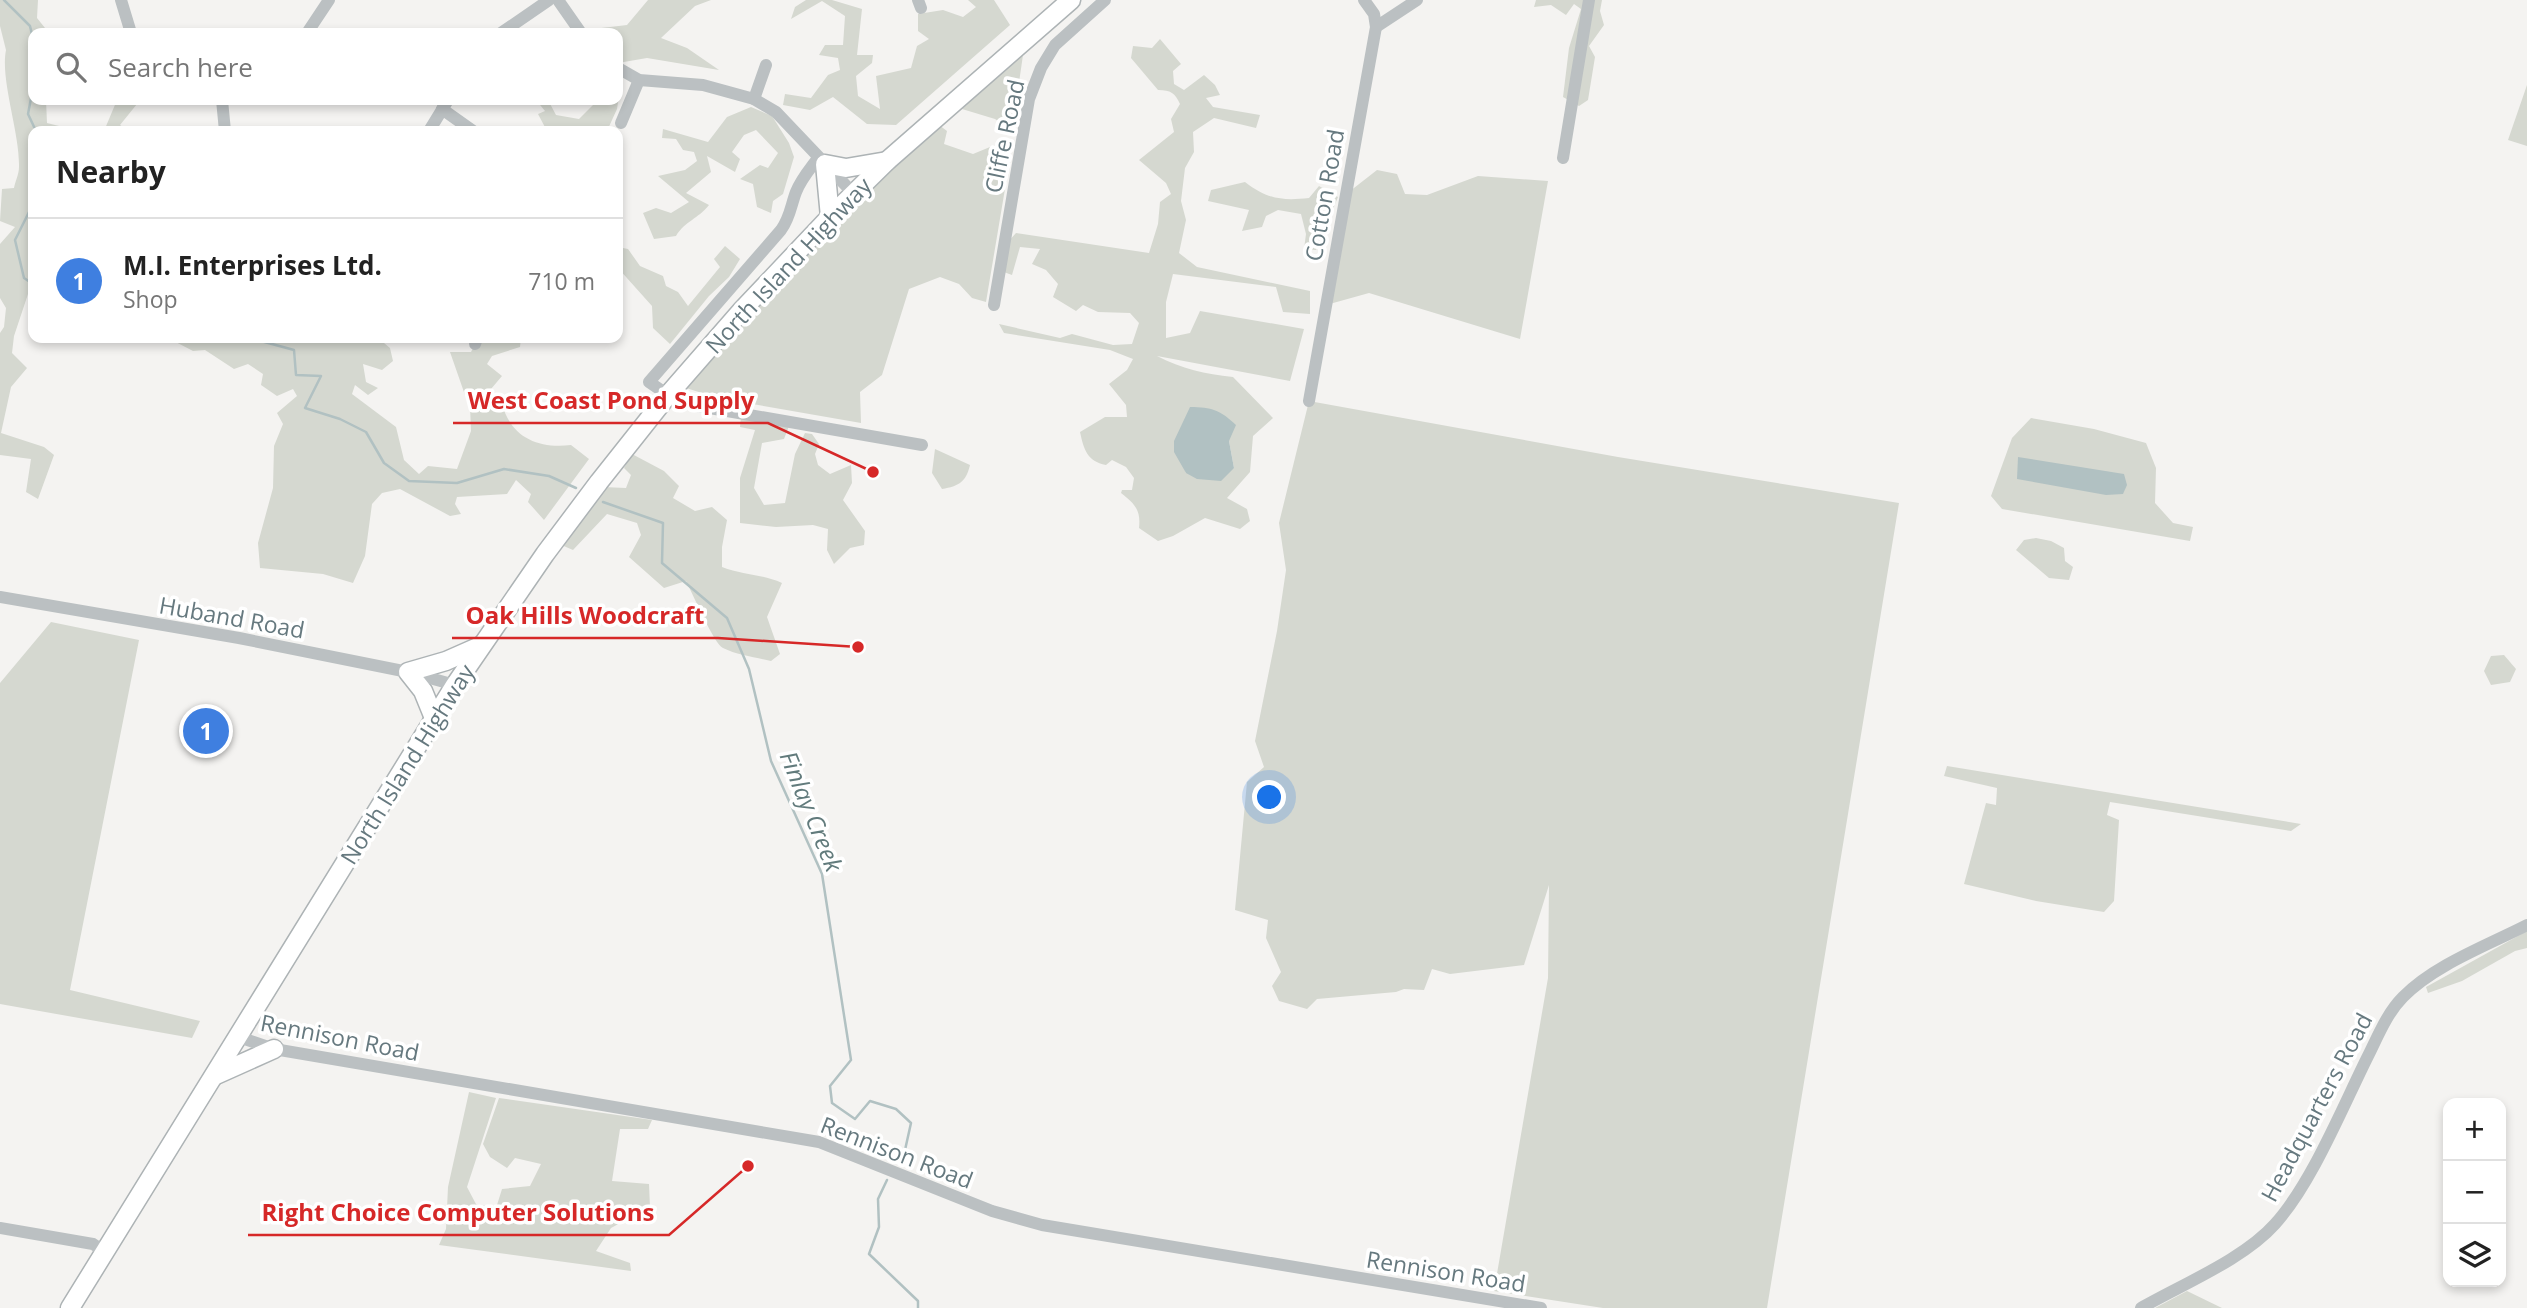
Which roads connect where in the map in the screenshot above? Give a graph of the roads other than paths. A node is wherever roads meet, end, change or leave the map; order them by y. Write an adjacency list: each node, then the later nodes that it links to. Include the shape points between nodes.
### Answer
1 (121, 0): 11 (street)
2 (329, 0): 12 (street)
3 (549, 0): 13 (street)
4 (558, 0): 14 (street)
5 (1071, 0): 27 (main road, North Island Highway)
6 (1105, 0): 30 (street, Cliffe Road, via 1055,45 1029,99)
7 (1364, 0): 10 (street)
8 (1417, 0): 10 (street)
9 (1589, 0): 25 (street)
10 (1376, 27): 32 (street, Cotton Road)
11 (129, 28)
12 (310, 28)
13 (508, 28)
14 (578, 28)
15 (766, 65): 18 (street)
16 (623, 71): 17 (street)
17 (639, 80): 18 (street, via 703,85); 21 (street)
18 (754, 99): 26 (street, via 776,112)
19 (222, 105): 22 (street)
20 (445, 105): 23 (street); 24 (street)
21 (621, 123)
22 (225, 126)
23 (432, 126)
24 (468, 126)
25 (1563, 158)
26 (822, 161): 27 (main road, via 846,168); 28 (street); 29 (main road); 31 (street, via 803,178 781,230 649,382)
27 (887, 161): 28 (main road, North Island Highway)
28 (853, 193): 29 (main road, North Island Highway)
29 (830, 216): 31 (main road, North Island Highway)
30 (994, 305)
31 (668, 395): 33 (street, via 692,405); 35 (main road, North Island Highway)
32 (1309, 401)
33 (922, 445)
34 (0, 597): 36 (street, Huband Road)
35 (480, 646): 36 (main road); 37 (main road, North Island Highway)
36 (408, 672): 37 (street, Huband Road); 38 (main road, via 423,691)
37 (455, 685): 38 (main road, North Island Highway)
38 (434, 718): 40 (main road, North Island Highway)
39 (2527, 925): 47 (street, Headquarters Road, via 2444,968 2403,997 2382,1027 2316,1161 2277,1223 2245,1251)
40 (239, 1037): 41 (street, Rennison Road); 42 (main road, North Island Highway)
41 (274, 1049): 42 (main road); 46 (street, Rennison Road, via 819,1142 992,1211 1042,1225)
42 (216, 1075): 44 (main road, North Island Highway)
43 (0, 1228): 44 (street, via 93,1244)
44 (105, 1252): 45 (main road, North Island Highway)
45 (70, 1308)
46 (1541, 1308)
47 (2141, 1308)

